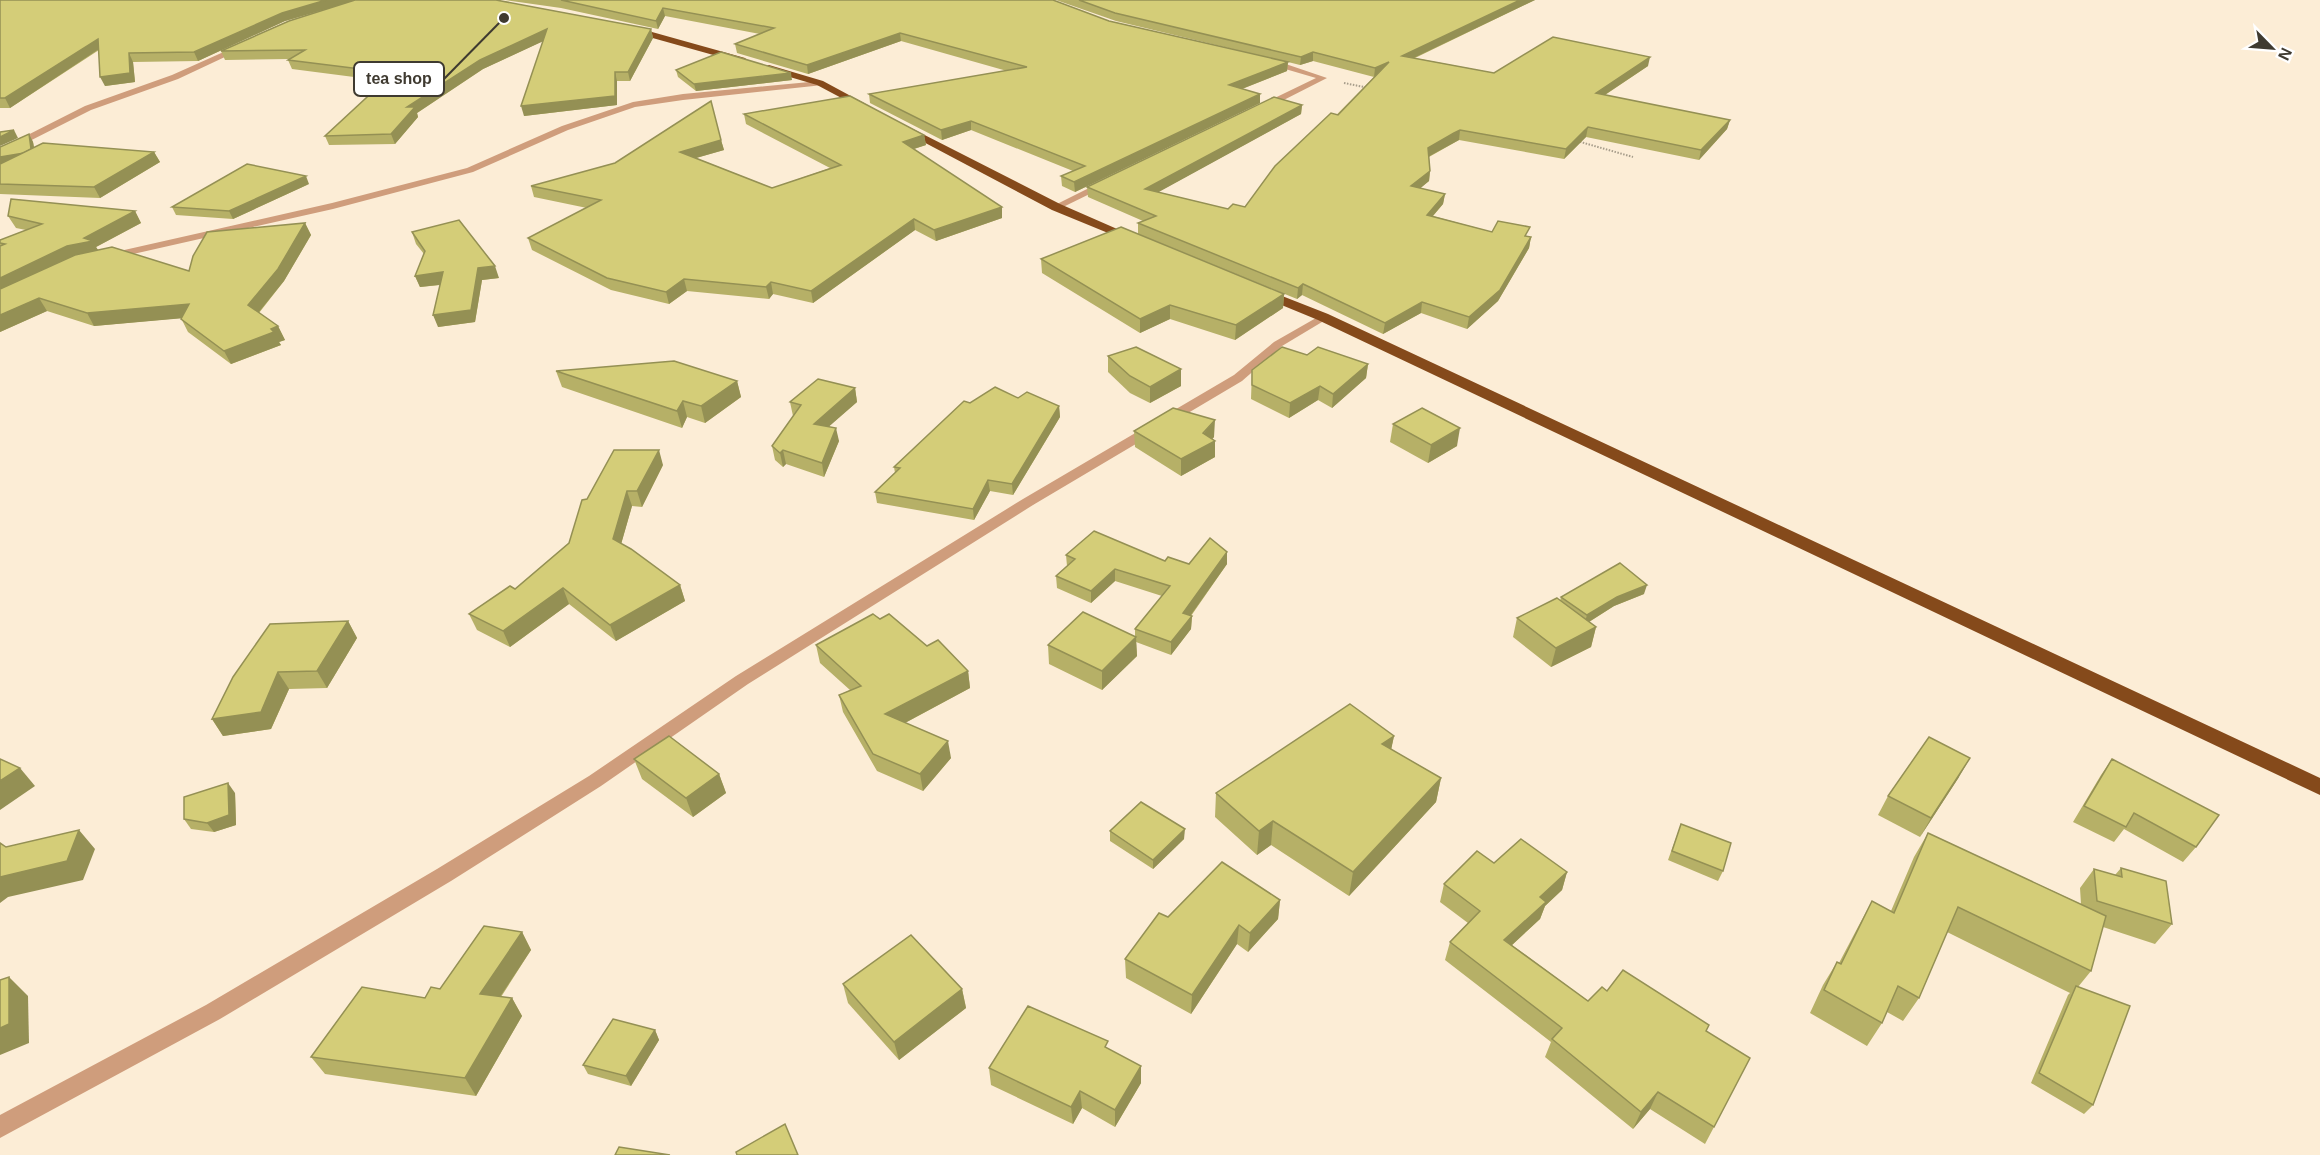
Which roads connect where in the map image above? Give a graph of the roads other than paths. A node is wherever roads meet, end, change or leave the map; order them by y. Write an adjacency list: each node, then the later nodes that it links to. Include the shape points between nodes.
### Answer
1 (616, 25): 4 (highway)
2 (246, 45): 6 (street, via 175,77 88,108)
3 (1260, 60): 5 (street, via 1323,78)
4 (820, 83): 8 (highway); 10 (street, via 633,105 565,128 470,170 333,206)
5 (1248, 114)
6 (0, 153)
7 (1109, 181): 8 (street)
8 (1056, 207): 9 (highway)
9 (1152, 247)
10 (102, 258)
11 (1248, 286): 12 (highway)
12 (1323, 317): 13 (highway); 14 (street, via 1278,344 1238,378 1028,502 742,680 595,781 444,875 213,1012)
13 (2320, 788)
14 (0, 1127)

